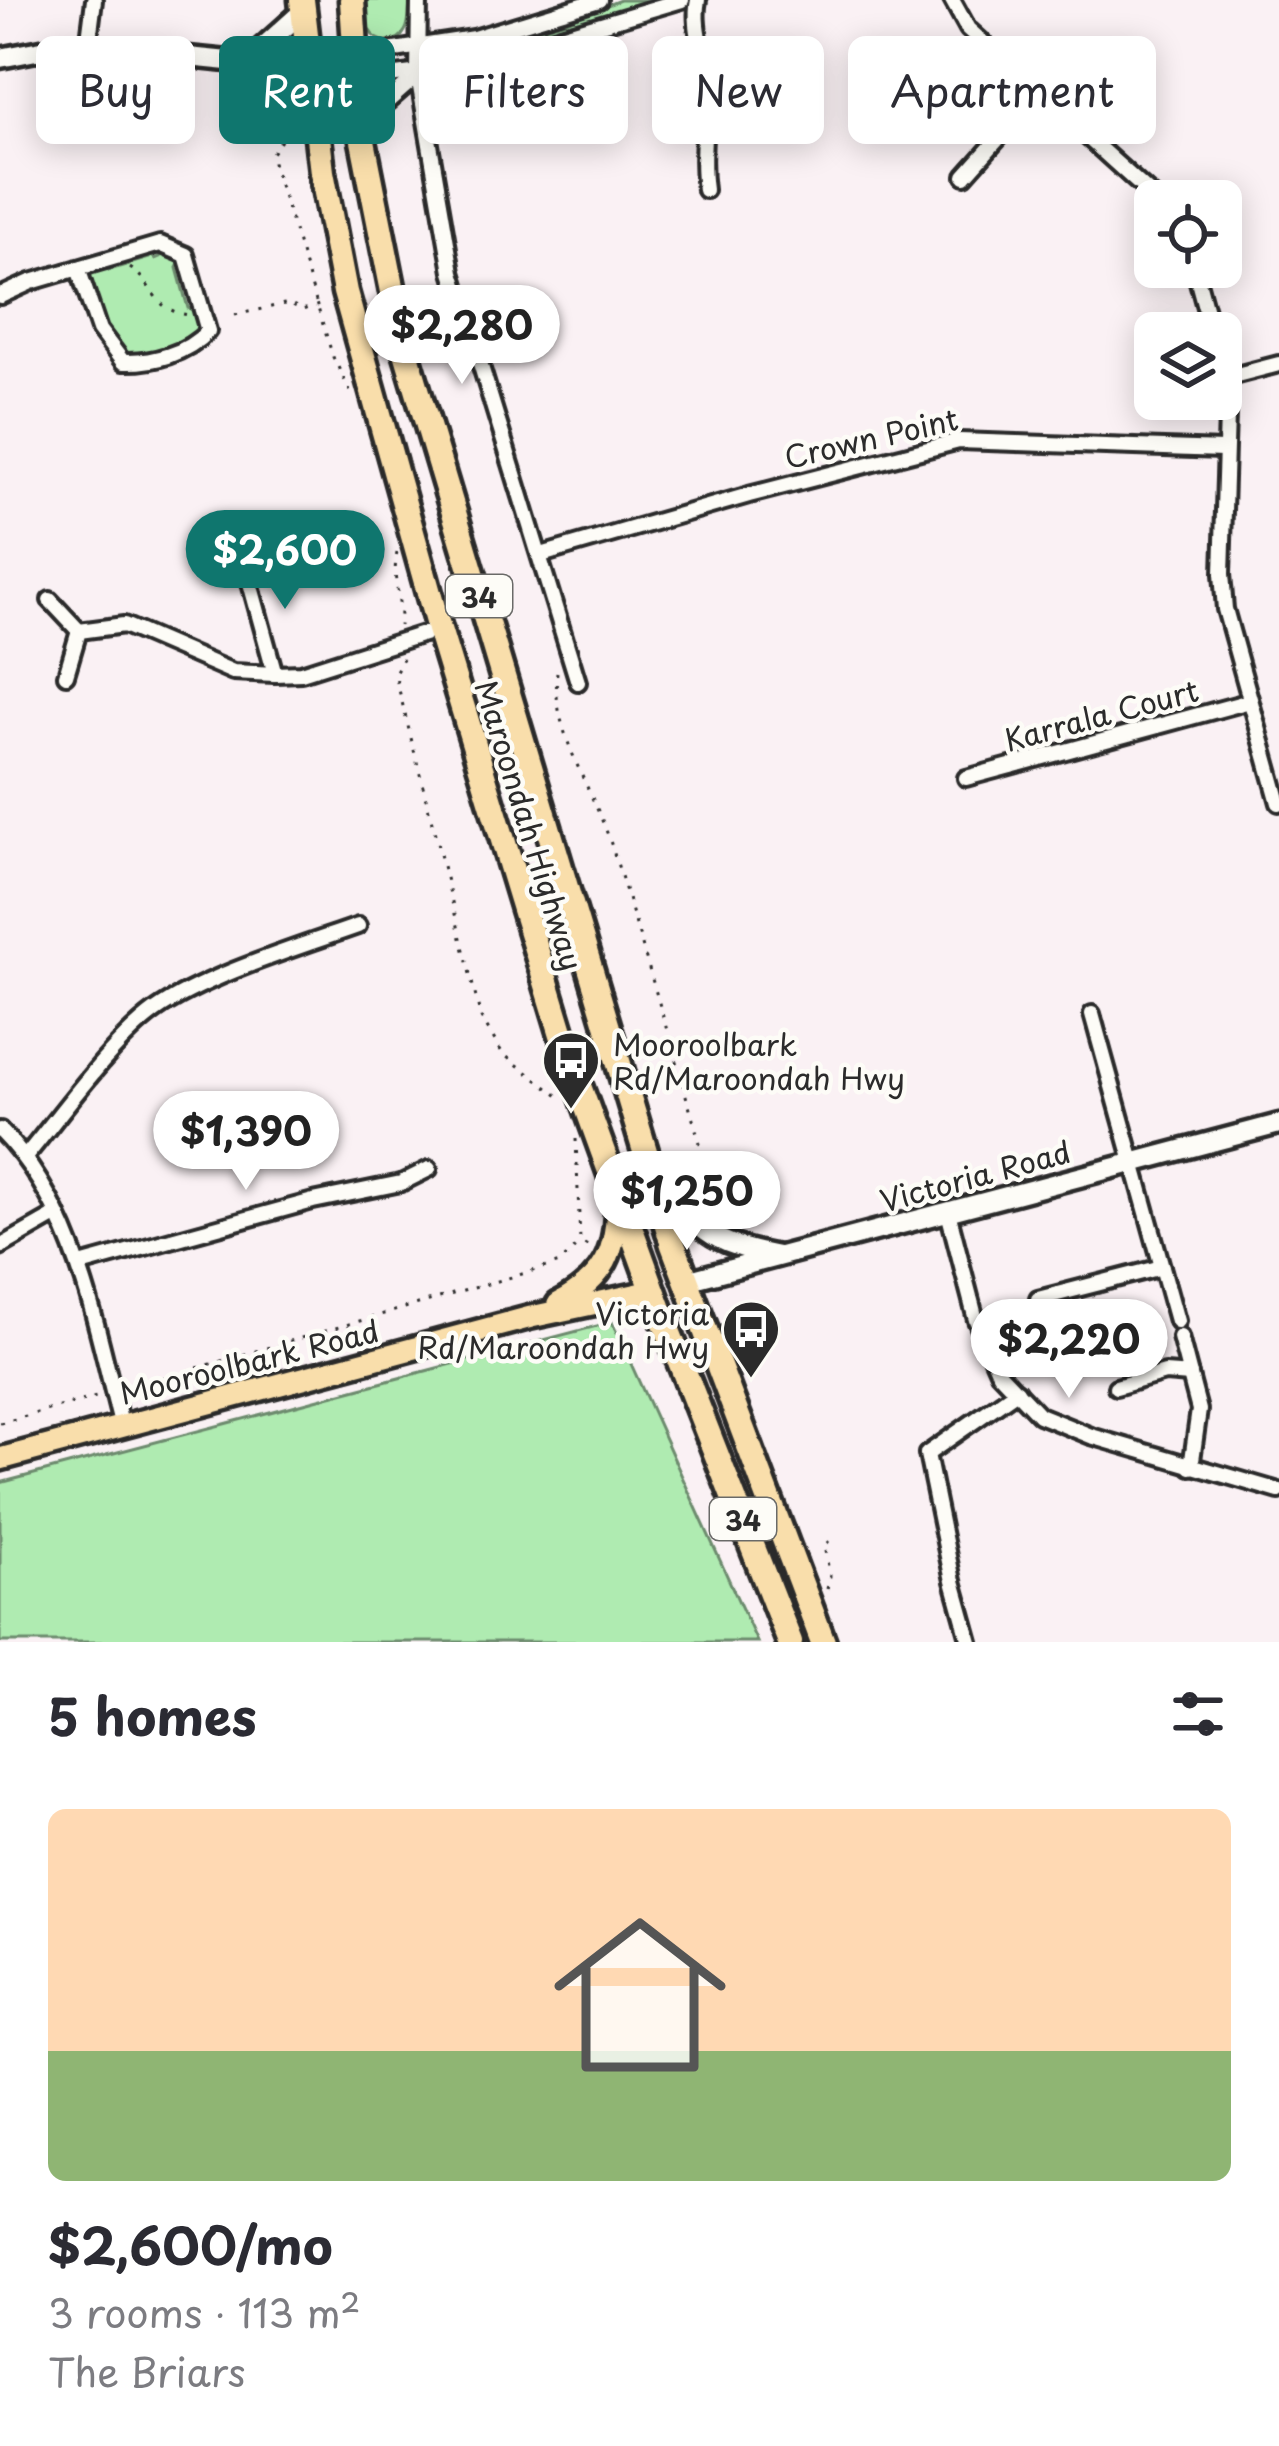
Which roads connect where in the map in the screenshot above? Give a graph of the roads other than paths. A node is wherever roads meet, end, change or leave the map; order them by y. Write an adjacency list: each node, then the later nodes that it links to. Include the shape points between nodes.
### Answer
1 (94, 0): 9 (street)
2 (352, 0): 12 (highway, Maroondah Highway / 34)
3 (418, 0): 14 (street)
4 (599, 0): 14 (street)
5 (682, 0): 19 (street)
6 (698, 0): 27 (street)
7 (952, 0): 13 (street)
8 (302, 6): 10 (main road); 11 (highway, Maroondah Highway / 34)
9 (89, 36)
10 (271, 36)
11 (302, 36)
12 (354, 36)
13 (976, 36)
14 (417, 48): 16 (street); 19 (street)
15 (36, 51): 17 (main road)
16 (395, 55)
17 (0, 58)
18 (395, 72): 19 (street)
19 (418, 75): 20 (street); 34 (street, via 452,272)
20 (395, 95)
21 (315, 144): 37 (highway, Maroondah Highway / 34, via 345,292)
22 (364, 144): 50 (highway, Maroondah Highway / 34, via 403,342)
23 (994, 144): 25 (street)
24 (1096, 144): 26 (street)
25 (965, 176)
26 (1136, 180)
27 (705, 190)
28 (78, 268): 28 (street, via 160,244 185,255 208,331 195,345 146,363 123,362 99,330); 29 (street)
29 (0, 296)
30 (1279, 364): 31 (street)
31 (1242, 369)
32 (1223, 420): 33 (street)
33 (1223, 450): 34 (street, Crown Point, via 958,441); 42 (street, via 1225,609)
34 (541, 555): 41 (street)
35 (244, 561): 39 (street)
36 (50, 600): 38 (street)
37 (439, 629): 39 (street, via 302,673); 53 (highway, Maroondah Highway / 34)
38 (79, 631): 39 (street, via 124,625 232,672); 40 (street)
39 (275, 674)
40 (66, 676)
41 (578, 682)
42 (1250, 701): 43 (street, Karrala Court); 44 (street)
43 (966, 778)
44 (1279, 803)
45 (358, 926): 49 (street, via 151,1013)
46 (1092, 1014): 51 (street)
47 (1279, 1124): 51 (main road, Victoria Road)
48 (0, 1130): 49 (street)
49 (26, 1156): 55 (street)
50 (648, 1162): 57 (main road, via 709,1235); 60 (highway, Maroondah Highway / 34)
51 (1134, 1165): 54 (main road, Victoria Road); 59 (street)
52 (429, 1168): 58 (street, via 400,1183)
53 (617, 1191): 61 (highway, Maroondah Highway / 34); 63 (main road, via 608,1257 584,1289)
54 (948, 1212): 57 (main road, Victoria Road); 66 (street, via 976,1320)
55 (56, 1215): 56 (street); 58 (street)
56 (0, 1246)
57 (782, 1257): 60 (main road, Victoria Road)
58 (80, 1264): 67 (street)
59 (1162, 1268): 62 (street); 64 (street)
60 (686, 1281): 61 (highway); 72 (highway, Maroondah Highway / 34)
61 (653, 1291): 63 (main road, Mooroolbark Road); 71 (highway, Maroondah Highway / 34)
62 (1038, 1299)
63 (531, 1317): 67 (main road, Mooroolbark Road)
64 (1190, 1375): 65 (street); 69 (street, via 1199,1410)
65 (1116, 1387)
66 (1016, 1391): 69 (street, via 1039,1415); 73 (street, via 928,1454)
67 (121, 1424): 68 (main road, Mooroolbark Road)
68 (0, 1460)
69 (1191, 1467): 70 (street)
70 (1279, 1492)
71 (790, 1642)
72 (823, 1642)
73 (970, 1642)

